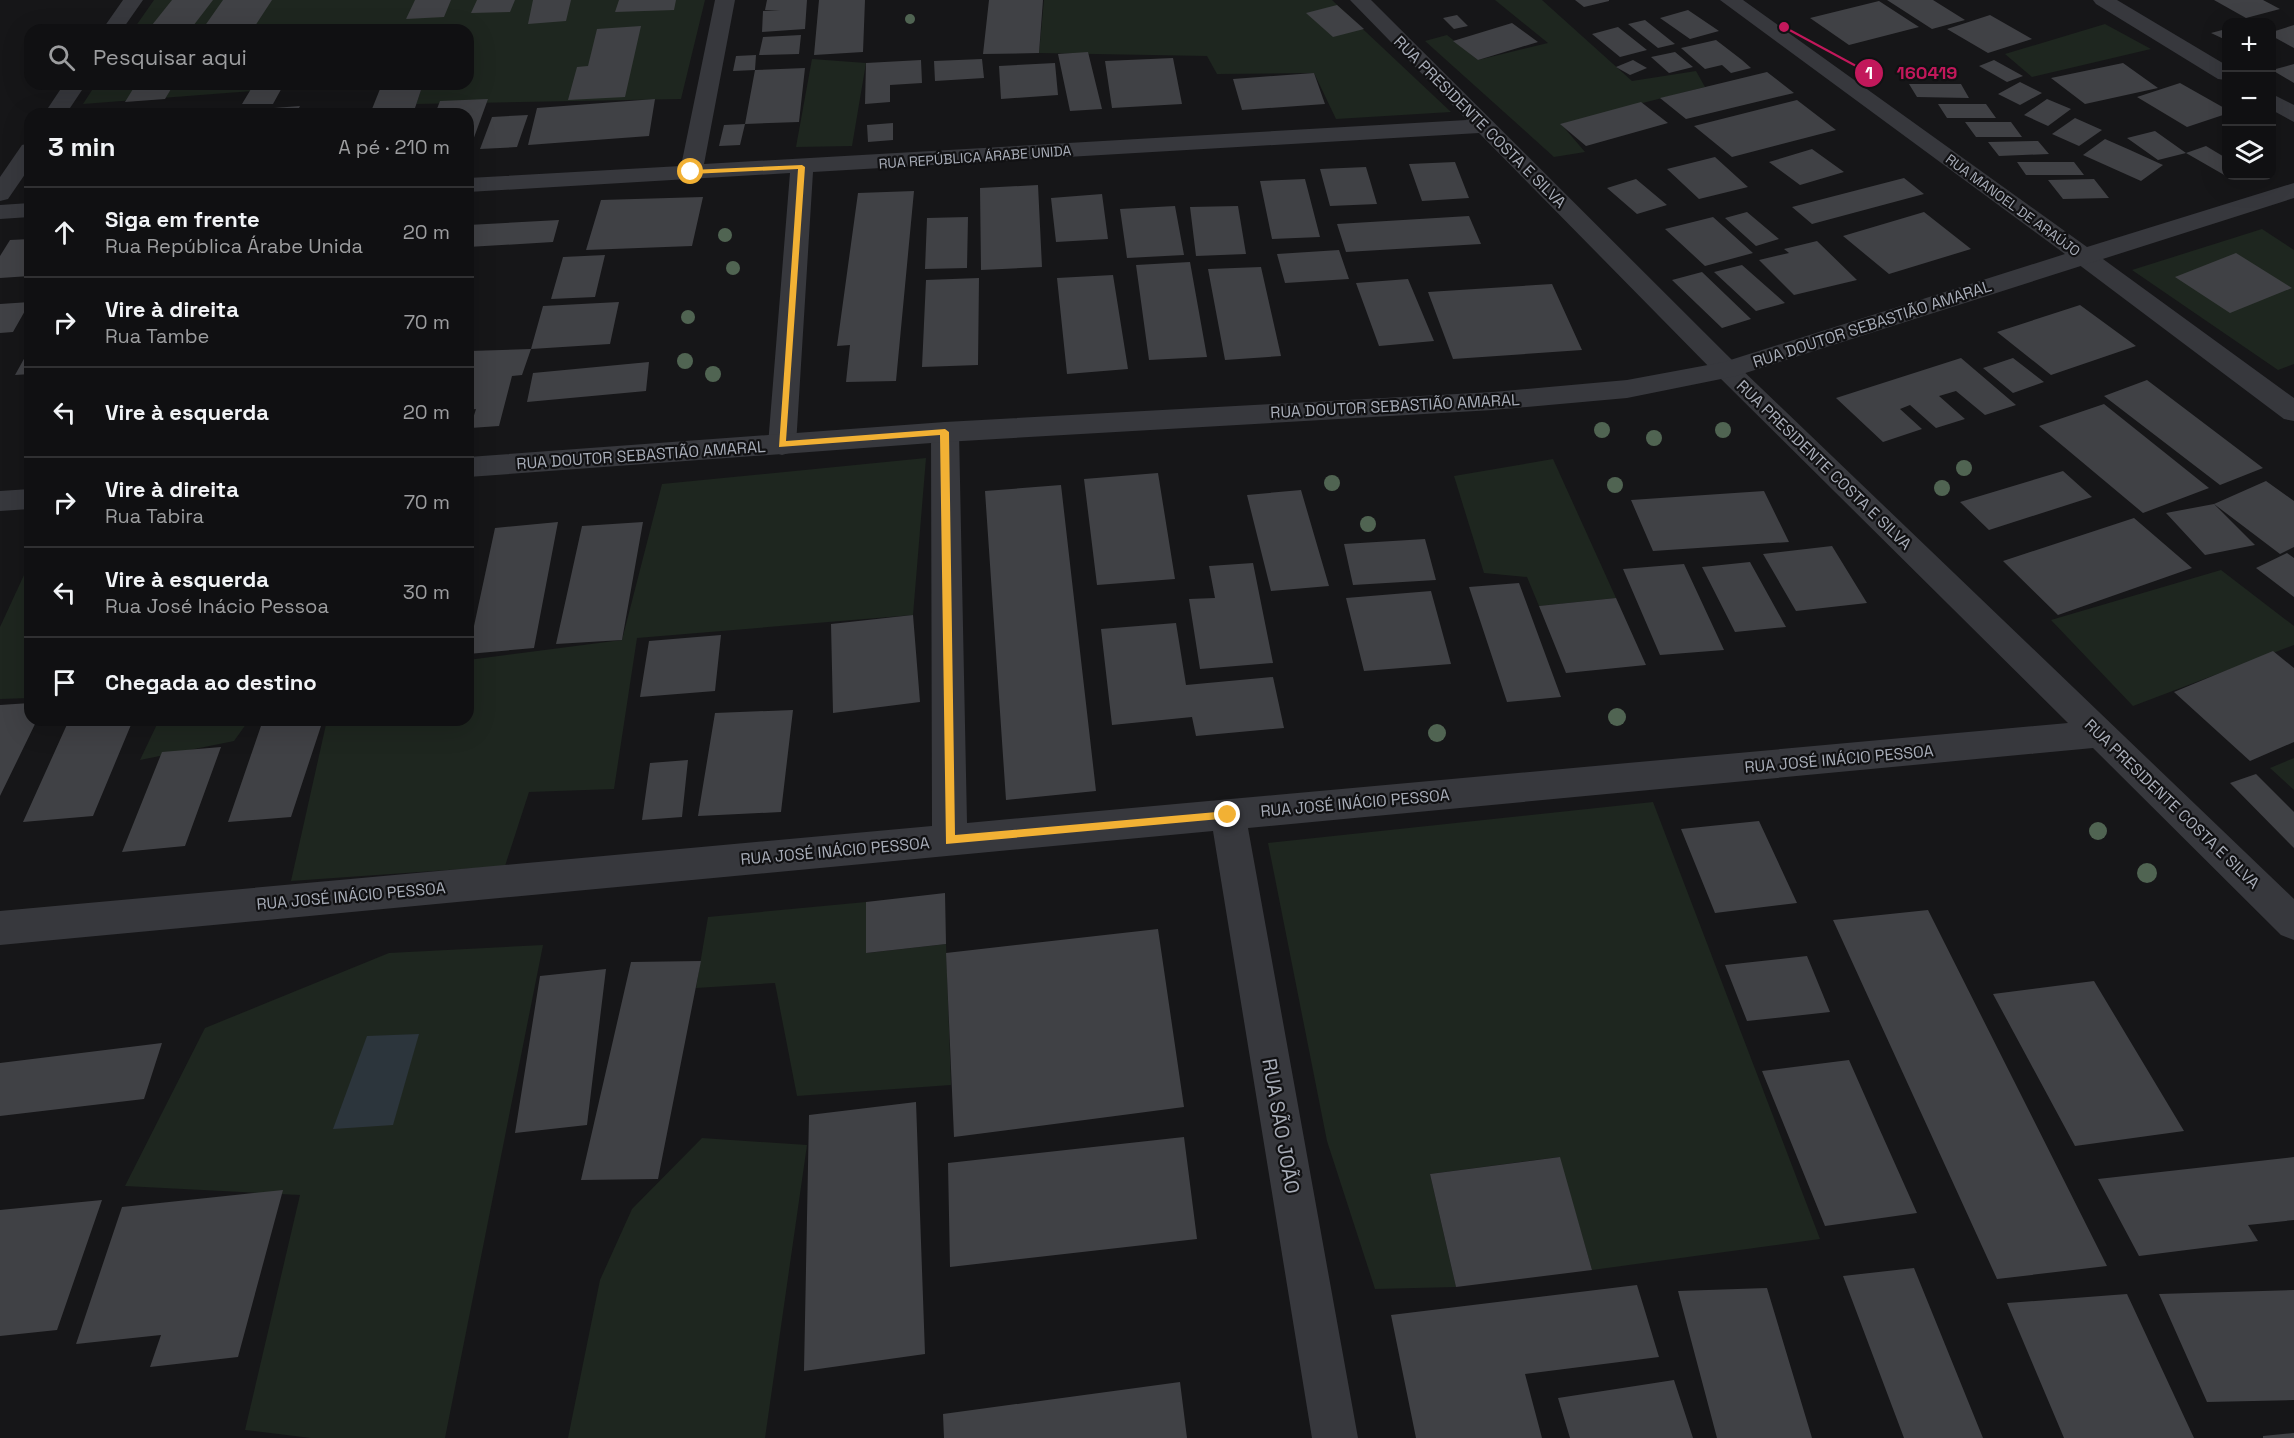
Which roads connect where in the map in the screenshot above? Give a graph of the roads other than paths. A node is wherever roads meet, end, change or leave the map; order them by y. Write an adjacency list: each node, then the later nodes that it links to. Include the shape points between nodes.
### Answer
1 (133, 0): 6 (street)
2 (724, 0): 15 (street)
3 (1360, 0): 12 (street, RUA PRESIDENTE COSTA E SILVA)
4 (1730, 0): 21 (street, RUA MANOEL DE ARAÚJO)
5 (2103, 0): 7 (street)
6 (116, 24)
7 (2223, 72)
8 (71, 90): 10 (street)
9 (2276, 104): 11 (street)
10 (59, 108)
11 (2294, 115)
12 (1483, 126): 14 (street, RUA REPÚBLICA ÁRABE UNIDA); 22 (street, RUA PRESIDENTE COSTA E SILVA)
13 (24, 159): 18 (street)
14 (802, 167): 15 (street, RUA REPÚBLICA ÁRABE UNIDA); 25 (street)
15 (691, 172): 16 (street, RUA REPÚBLICA ÁRABE UNIDA)
16 (474, 185)
17 (2294, 190): 21 (street, RUA DOUTOR SEBASTIÃO AMARAL)
18 (0, 194)
19 (24, 210): 20 (street)
20 (0, 212)
21 (2083, 256): 22 (street, RUA DOUTOR SEBASTIÃO AMARAL); 23 (street, RUA MANOEL DE ARAÚJO)
22 (1727, 370): 24 (street, RUA DOUTOR SEBASTIÃO AMARAL, via 1627,389 1493,401); 29 (street, RUA PRESIDENTE COSTA E SILVA)
23 (2294, 411)
24 (945, 432): 25 (street, RUA DOUTOR SEBASTIÃO AMARAL); 31 (street)
25 (782, 445): 26 (street, RUA DOUTOR SEBASTIÃO AMARAL)
26 (474, 467)
27 (24, 499): 28 (street)
28 (0, 501)
29 (2100, 734): 30 (street, RUA JOSÉ INÁCIO PESSOA); 32 (street, RUA PRESIDENTE COSTA E SILVA)
30 (1228, 815): 31 (street, RUA JOSÉ INÁCIO PESSOA); 34 (street, RUA SÃO JOÃO)
31 (950, 840): 33 (street, RUA JOSÉ INÁCIO PESSOA)
32 (2294, 923)
33 (0, 928)
34 (1335, 1438)

